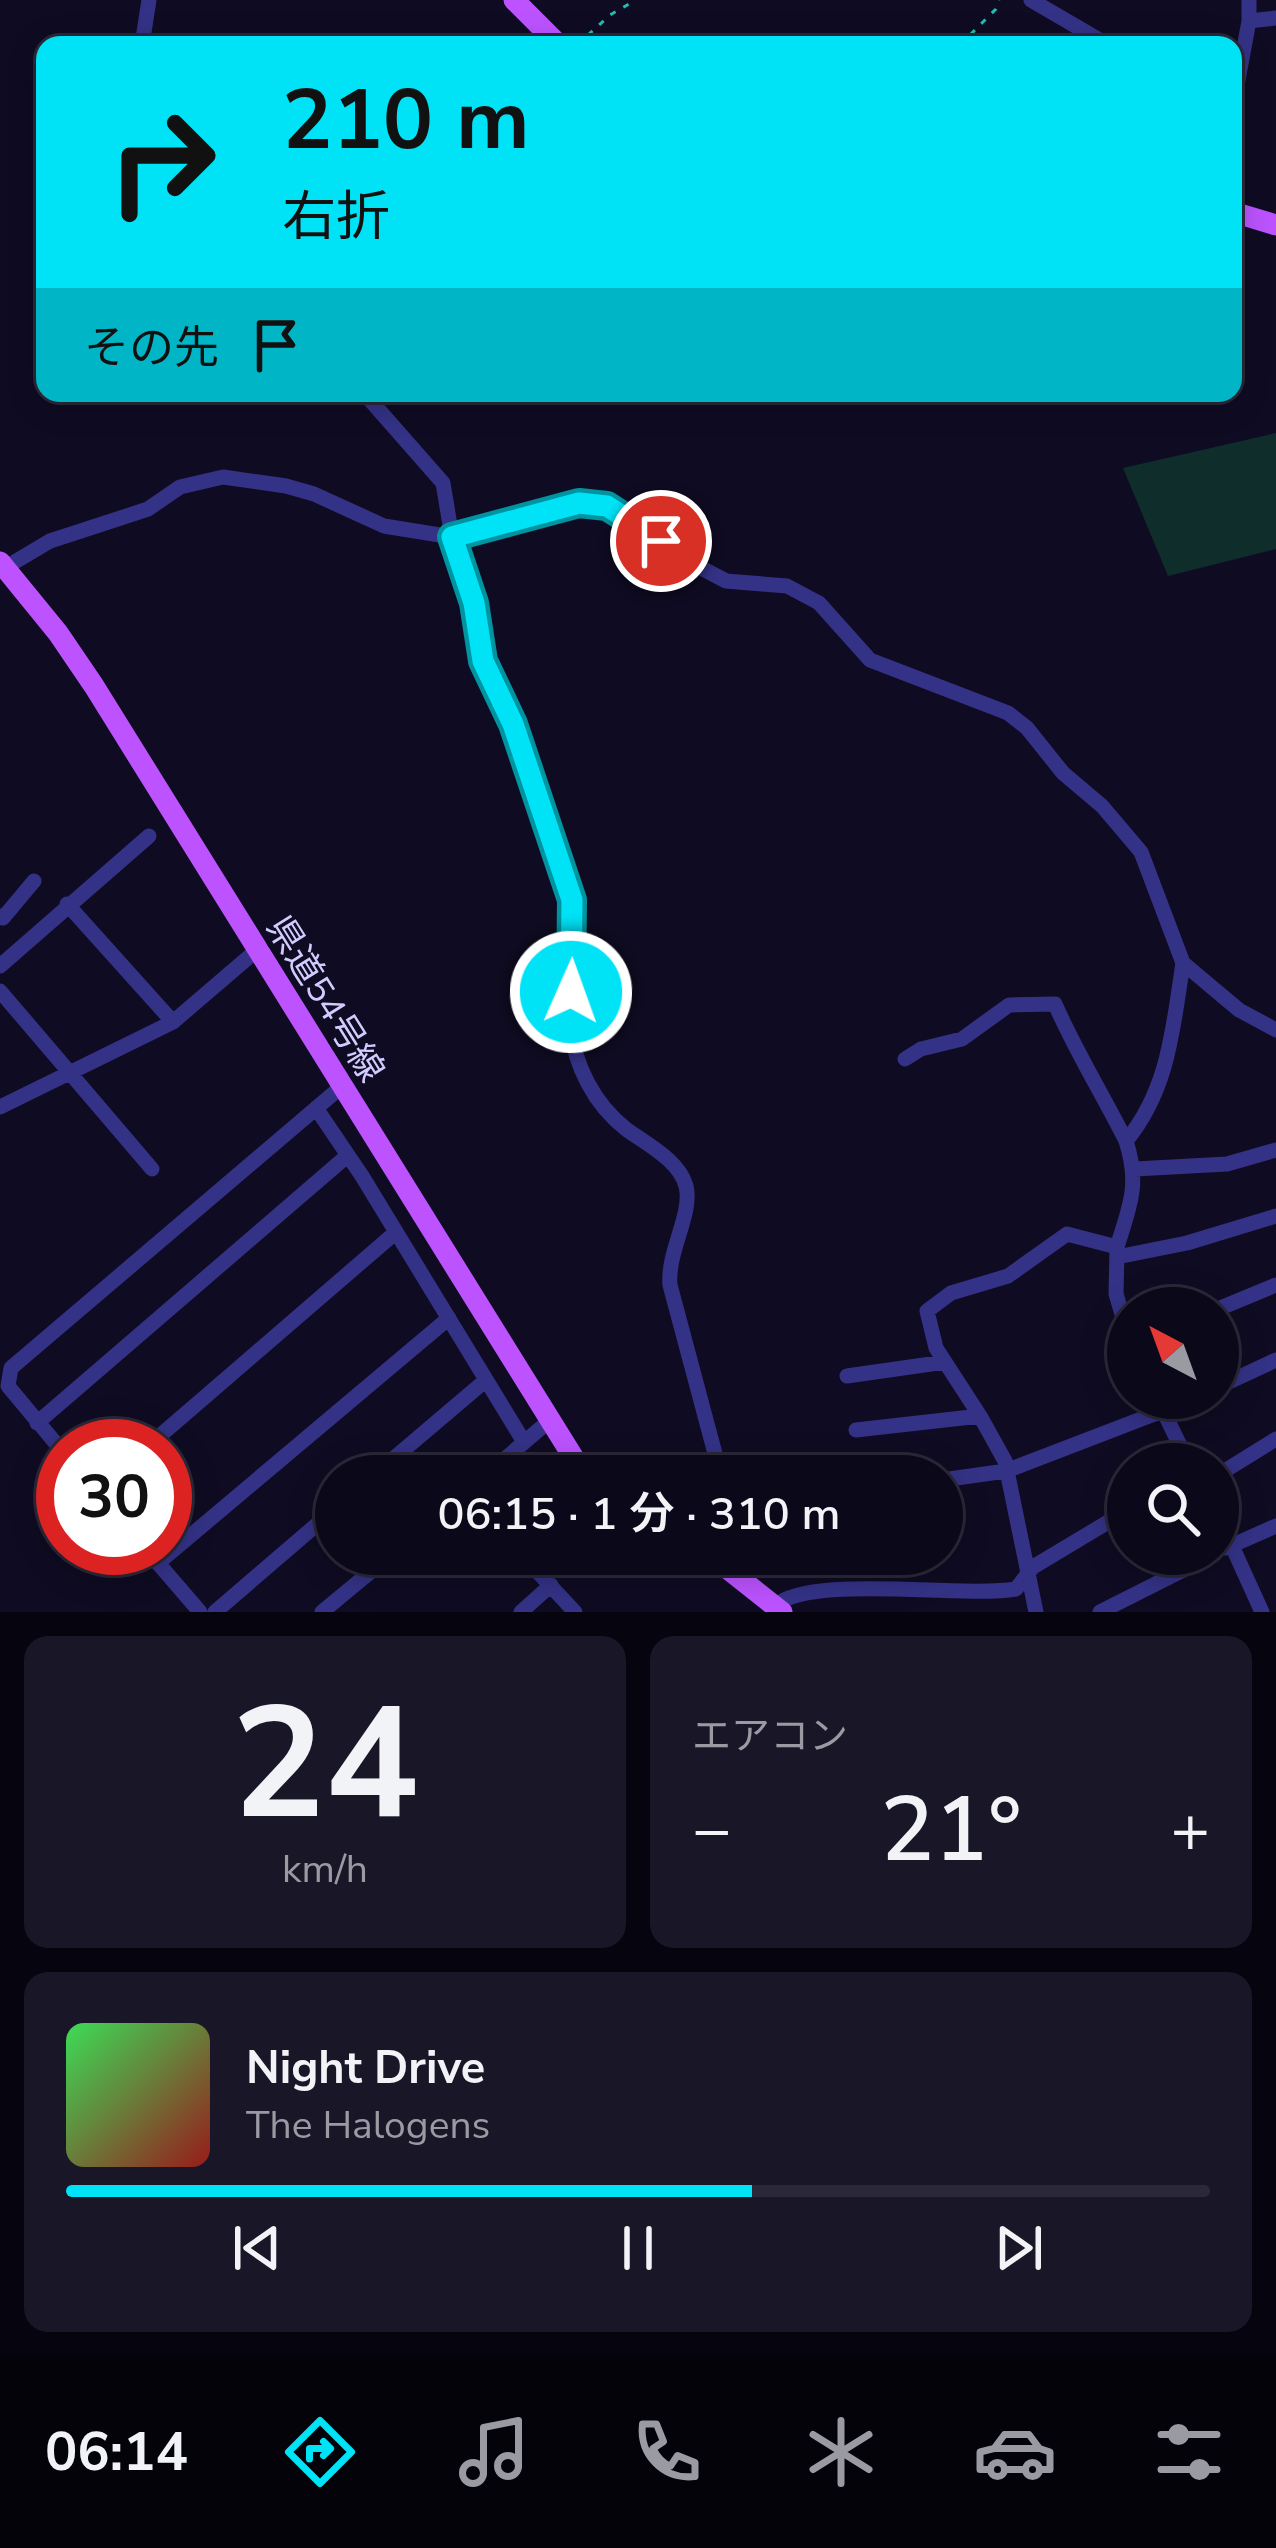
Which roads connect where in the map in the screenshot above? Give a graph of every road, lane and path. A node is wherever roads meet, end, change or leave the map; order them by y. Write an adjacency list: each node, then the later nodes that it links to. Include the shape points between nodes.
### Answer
1 (149, 0): 9 (street)
2 (514, 0): 10 (main road)
3 (636, 0): 11 (path)
4 (999, 0): 12 (path)
5 (1031, 0): 13 (street)
6 (1249, 0): 8 (street)
7 (1276, 18): 8 (street)
8 (1249, 21): 14 (street)
9 (143, 36)
10 (550, 36)
11 (587, 36)
12 (969, 36)
13 (1093, 36)
14 (1242, 59)
15 (1242, 215): 16 (main road)
16 (1276, 226)
17 (372, 402): 18 (street, via 443,482)
18 (452, 537): 19 (street, via 384,526 314,494 223,476 180,487 148,509 50,541); 25 (street, via 579,503 607,506 726,581 787,586 819,603 870,660 991,704 1027,728 1141,852); 64 (street, via 483,661 513,724 572,900 572,1044 602,1106 681,1173 688,1191 668,1263 670,1285)
19 (2, 567): 24 (main road, 県道54号線, via 94,686)
20 (149, 836): 22 (street)
21 (34, 880): 23 (street)
22 (67, 904): 26 (street); 28 (street)
23 (0, 916)
24 (256, 950): 28 (street); 32 (main road, 県道54号線)
25 (1183, 963): 29 (street); 35 (street, via 1168,1061)
26 (0, 966)
27 (0, 991): 31 (street)
28 (173, 1022): 31 (street)
29 (1276, 1030)
30 (905, 1059): 35 (street, via 962,1039 1009,1005 1054,1004)
31 (71, 1072): 33 (street); 38 (street)
32 (341, 1087): 34 (street); 57 (main road, 県道54号線)
33 (0, 1107)
34 (316, 1108): 37 (street); 56 (street, via 11,1368 8,1386)
35 (1126, 1142): 39 (street)
36 (1276, 1150): 39 (street, via 1227,1164)
37 (347, 1156): 41 (street); 53 (street)
38 (152, 1169)
39 (1135, 1169): 42 (street)
40 (1276, 1216): 42 (street, via 1187,1244)
41 (395, 1233): 46 (street); 54 (street)
42 (1117, 1252): 44 (street); 48 (street, via 1066,1234 1008,1276 950,1294 927,1311)
43 (1276, 1285): 45 (street)
44 (1116, 1287)
45 (1239, 1301)
46 (449, 1318): 51 (street); 71 (street)
47 (1276, 1360): 50 (street)
48 (945, 1362): 49 (street); 52 (street)
49 (847, 1376)
50 (1239, 1378)
51 (486, 1380): 60 (street); 61 (street)
52 (980, 1416): 58 (street); 66 (street)
53 (43, 1419)
54 (179, 1419)
55 (1129, 1419): 66 (street)
56 (36, 1421)
57 (549, 1421): 60 (street); 63 (main road, 県道54号線)
58 (856, 1430)
59 (1276, 1439): 65 (street)
60 (524, 1442): 62 (street)
61 (398, 1455)
62 (509, 1455)
63 (571, 1455)
64 (715, 1455)
65 (1239, 1461)
66 (1006, 1471): 67 (street); 79 (street)
67 (963, 1477)
68 (1107, 1523): 79 (street)
69 (315, 1526): 83 (street)
70 (1276, 1526): 72 (street)
71 (192, 1534)
72 (1239, 1543)
73 (168, 1575): 82 (street)
74 (367, 1575): 84 (street)
75 (541, 1575): 80 (street)
76 (736, 1575): 81 (main road)
77 (1174, 1575): 88 (street)
78 (1238, 1575): 89 (street)
79 (1026, 1576): 81 (street, via 1016,1589 1001,1591 819,1591 784,1599); 87 (street)
80 (551, 1586): 85 (street); 86 (street)
81 (779, 1609)
82 (200, 1612)
83 (214, 1612)
84 (322, 1612)
85 (521, 1612)
86 (575, 1612)
87 (1036, 1612)
88 (1100, 1612)
89 (1262, 1612)

